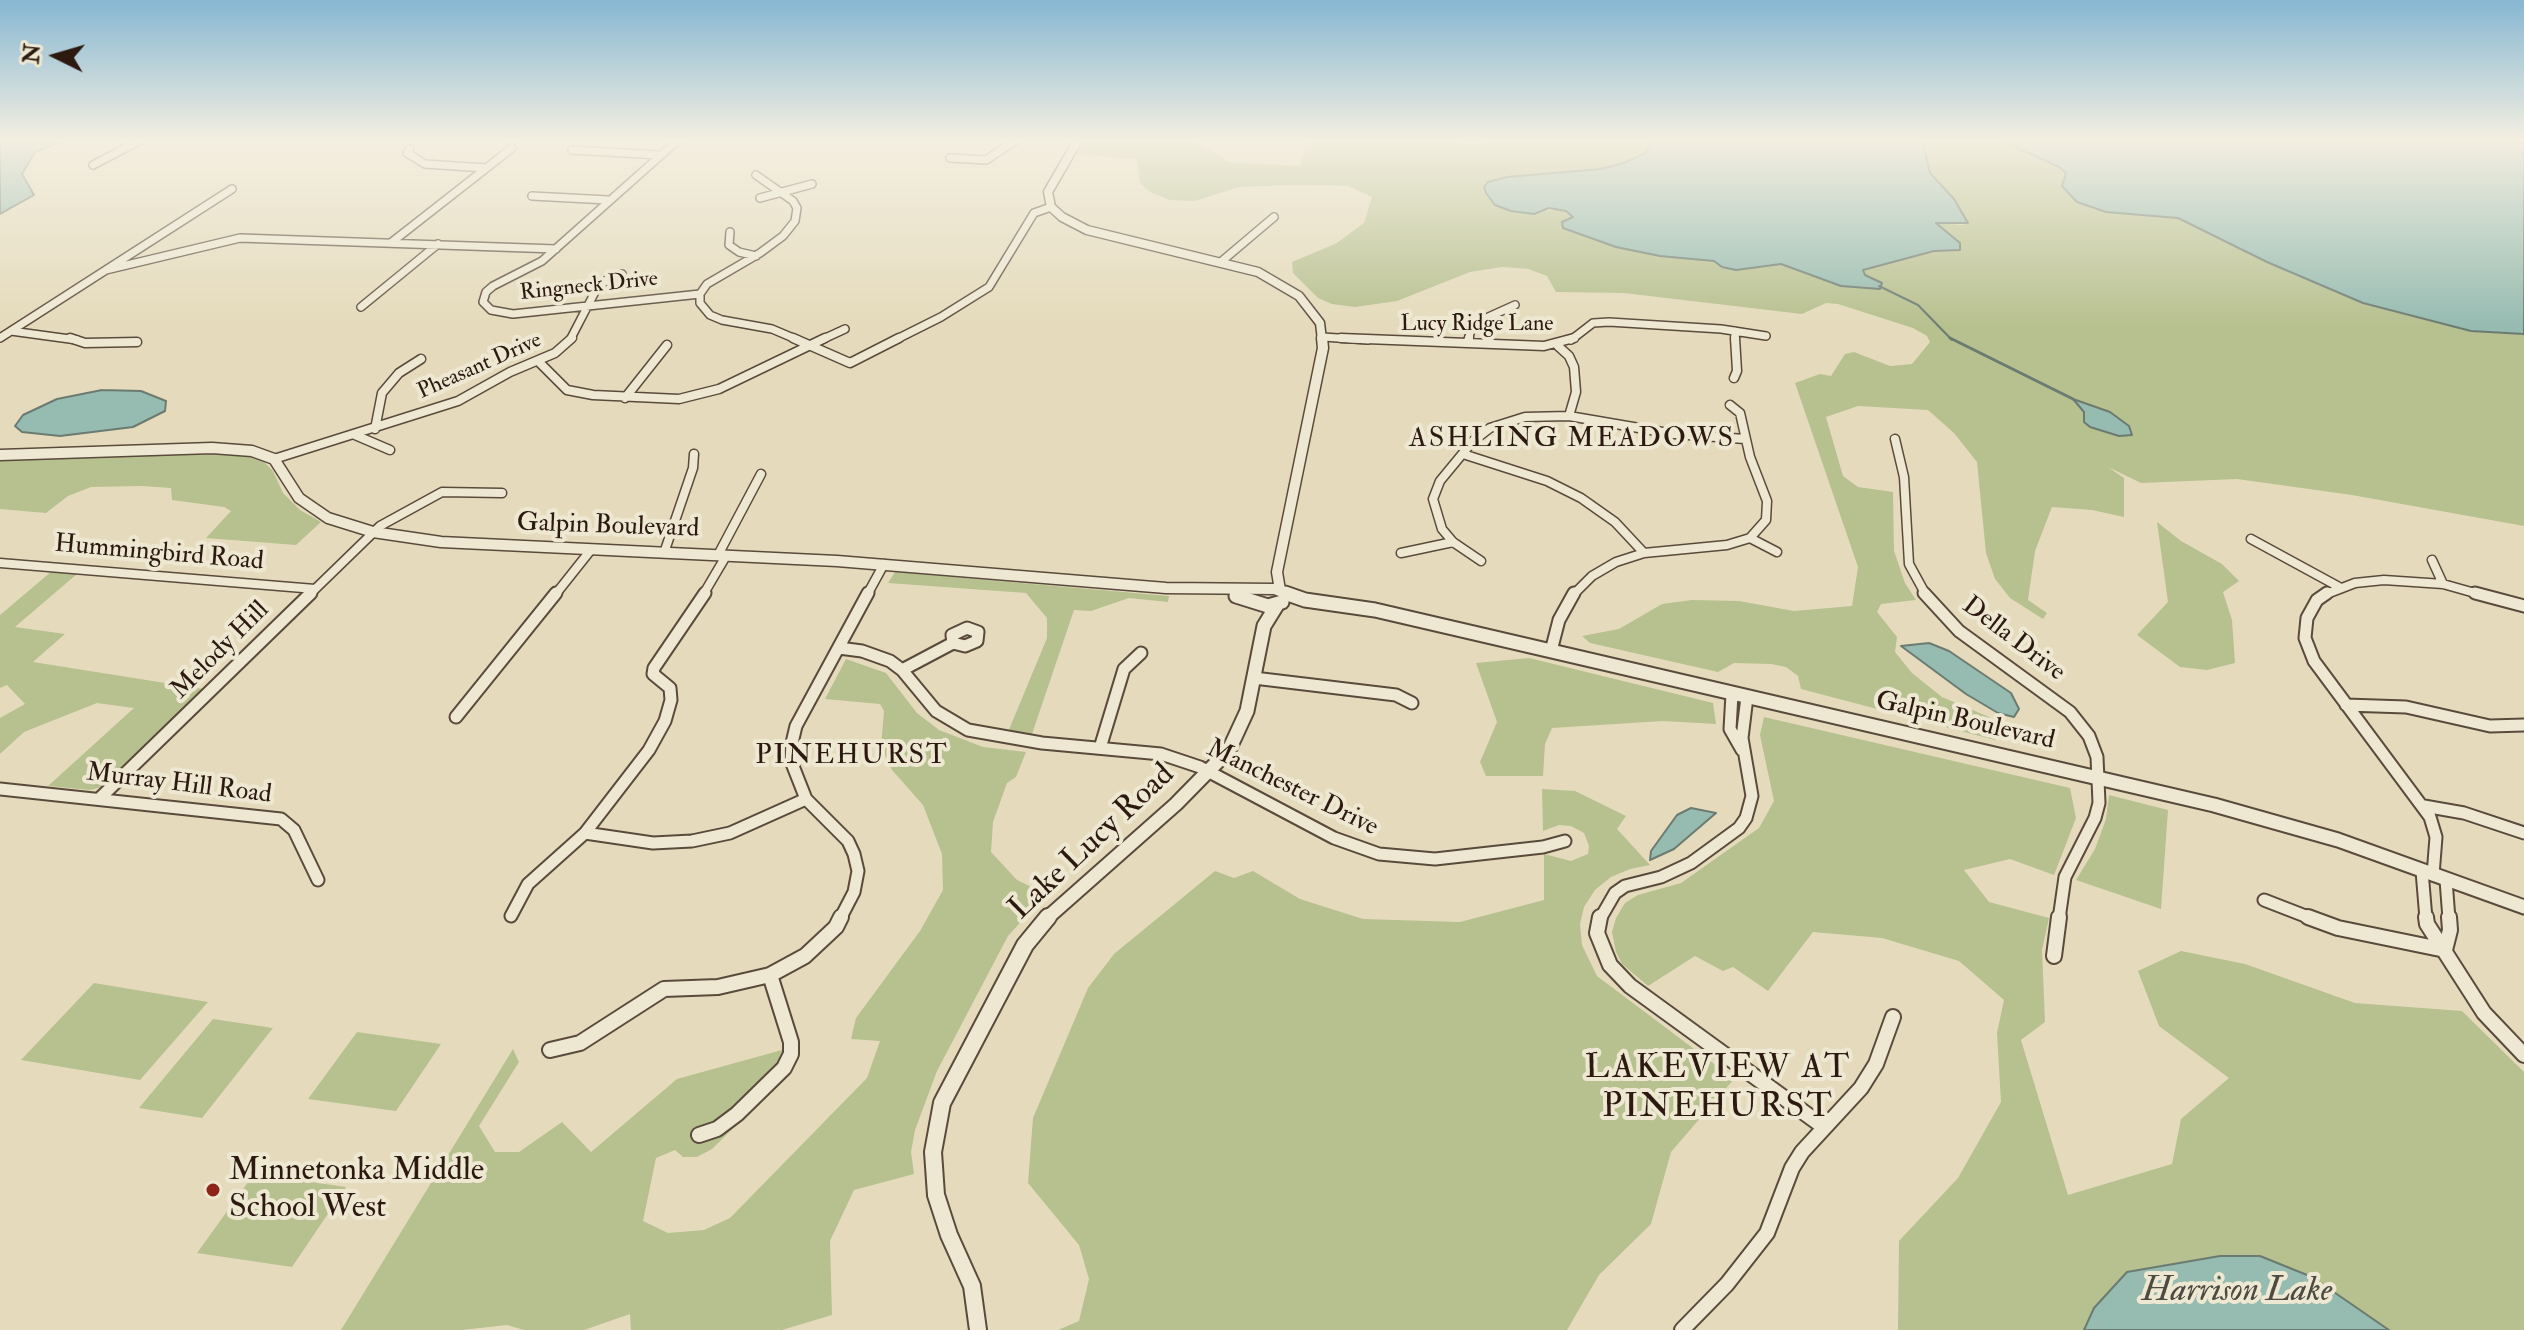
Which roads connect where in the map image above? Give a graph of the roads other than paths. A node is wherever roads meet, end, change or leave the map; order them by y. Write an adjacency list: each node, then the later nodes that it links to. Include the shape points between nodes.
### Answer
1 (212, 202): 14 (street)
2 (443, 202): 9 (street)
3 (606, 202): 11 (street)
4 (793, 202): 12 (street, via 798,215 783,236)
5 (1050, 202): 6 (street)
6 (1051, 207): 13 (street, via 1087,230); 29 (street, via 1034,213 989,287 941,317 850,363)
7 (1274, 217): 13 (street)
8 (730, 232): 12 (street, via 729,245)
9 (392, 242): 10 (street); 14 (street, via 240,238)
10 (438, 244): 11 (street); 18 (street)
11 (556, 249): 19 (street, Ringneck Drive, via 493,286 483,302 491,310 513,314)
12 (756, 256): 16 (street, via 707,284)
13 (1222, 261): 24 (street, via 1275,280 1299,296 1315,314)
14 (106, 270): 21 (street)
15 (622, 274): 19 (street, Pheasant Drive, via 601,284)
16 (700, 294): 19 (street, Ringneck Drive); 29 (street, via 710,315 772,329)
17 (1515, 305): 27 (street, via 1473,324)
18 (361, 307)
19 (586, 308): 32 (street, Pheasant Drive, via 569,342)
20 (845, 329): 29 (street)
21 (11, 331): 25 (street); 26 (street, via 85,343)
22 (1735, 331): 23 (street, Lucy Ridge Lane); 30 (street, Lucy Ridge Lane, via 1601,322); 33 (street)
23 (1766, 336)
24 (1323, 337): 27 (street, Lucy Ridge Lane); 62 (street)
25 (0, 338)
26 (137, 342)
27 (1468, 342): 30 (street, Lucy Ridge Lane)
28 (667, 345): 34 (street)
29 (807, 346): 34 (street, via 705,395)
30 (1558, 346): 36 (street, via 1574,367 1576,392)
31 (421, 359): 37 (street, via 382,393)
32 (538, 361): 34 (street, via 567,390); 37 (street, Pheasant Drive, via 458,401)
33 (1734, 378)
34 (625, 398)
35 (1730, 405): 39 (street, via 1740,413)
36 (1569, 416): 39 (street, via 1674,434); 43 (street, via 1500,424 1481,434)
37 (375, 429): 38 (street, Pheasant Drive)
38 (355, 435): 41 (street); 45 (street, Pheasant Drive)
39 (1745, 439): 49 (street, via 1767,501 1766,520)
40 (1895, 439): 85 (street, Della Drive, via 1904,477 1909,564 1917,583 1959,631 2070,712 2093,747)
41 (390, 450)
42 (694, 454): 54 (street)
43 (1463, 454): 51 (street, via 1440,481 1433,499 1437,519); 56 (street, via 1547,481 1581,498 1615,522)
44 (0, 455): 45 (street, via 236,449)
45 (274, 459): 48 (street, Galpin Boulevard, via 307,506)
46 (761, 474): 57 (street)
47 (502, 493): 48 (street, Melody Hill, via 442,492)
48 (373, 532): 52 (street, Galpin Boulevard); 65 (street, Melody Hill)
49 (1750, 538): 53 (street); 56 (street)
50 (2251, 539): 64 (street)
51 (1453, 542): 55 (street); 59 (street)
52 (590, 551): 54 (street, Galpin Boulevard); 80 (street)
53 (1777, 552)
54 (664, 553): 57 (street, Galpin Boulevard)
55 (1401, 553)
56 (1644, 553): 72 (street, via 1616,562 1573,594)
57 (722, 556): 61 (street, Galpin Boulevard); 90 (street, via 691,616 654,668 653,674 670,688 665,721)
58 (2432, 560): 63 (street)
59 (1481, 561)
60 (0, 563): 65 (street, Hummingbird Road)
61 (884, 564): 66 (street, Galpin Boulevard); 71 (street)
62 (1277, 572): 66 (street); 67 (street)
63 (2443, 584): 64 (street, via 2384,580); 68 (street)
64 (2341, 588): 79 (street, via 2311,607 2304,627 2314,661)
65 (315, 589): 87 (street, Melody Hill)
66 (1262, 596): 67 (street); 67 (street); 69 (street, Lake Lucy Road)
67 (1280, 598): 69 (street, Lake Lucy Road); 72 (street, Galpin Boulevard)
68 (2524, 606)
69 (1264, 626): 75 (street, Lake Lucy Road)
70 (953, 643): 74 (street)
71 (839, 648): 74 (street, Manchester Drive, via 875,655); 88 (street, via 796,726 791,761)
72 (1551, 651): 76 (street, Galpin Boulevard)
73 (1141, 653): 82 (street, via 1124,669)
74 (902, 670): 82 (street, Manchester Drive, via 936,711 968,730)
75 (1254, 678): 78 (street, via 1396,695); 84 (street, Lake Lucy Road, via 1247,711 1229,750)
76 (1732, 694): 77 (street, Galpin Boulevard); 83 (street, via 1730,729)
77 (1747, 697): 83 (street); 85 (street, Galpin Boulevard)
78 (1412, 703)
79 (2346, 705): 81 (street, via 2406,707); 89 (street)
80 (456, 717)
81 (2518, 729)
82 (1100, 748): 84 (street, Manchester Drive, via 1161,754)
83 (1744, 752): 104 (street, via 1752,796 1739,828 1676,872 1615,893 1601,912 1597,933 1603,954 1630,986)
84 (1210, 772): 92 (street, Manchester Drive, via 1334,838 1379,854 1435,859); 106 (street, Lake Lucy Road, via 1054,909 1025,945 942,1103 933,1152 936,1195 972,1286)
85 (2098, 777): 93 (street, Galpin Boulevard, via 2337,840); 99 (street, Della Drive, via 2095,818 2063,886)
86 (0, 789): 87 (street, Murray Hill Road)
87 (99, 799): 94 (street, Murray Hill Road, via 281,819 294,830)
88 (806, 799): 90 (street, via 730,833 692,841 653,843); 100 (street, via 848,841 858,871 854,892 823,942)
89 (2424, 806): 91 (street); 93 (street, via 2435,832)
90 (585, 833): 97 (street, via 528,884)
91 (2524, 833)
92 (1565, 841)
93 (2434, 875): 96 (street, Galpin Boulevard); 98 (street, via 2450,930); 98 (street, via 2421,884 2427,924)
94 (318, 880)
95 (2264, 900): 98 (street, via 2338,928)
96 (2524, 907)
97 (511, 916)
98 (2445, 950): 103 (street, via 2484,1013)
99 (2054, 956)
100 (770, 975): 102 (street, via 718,987 664,989 580,1043); 105 (street, via 791,1054 784,1068 737,1114)
101 (1893, 1017): 104 (street, via 1876,1064 1848,1106)
102 (550, 1050)
103 (2524, 1055)
104 (1824, 1127): 107 (street, via 1792,1168 1767,1233)
105 (699, 1135)
106 (978, 1330)
107 (1682, 1330)

